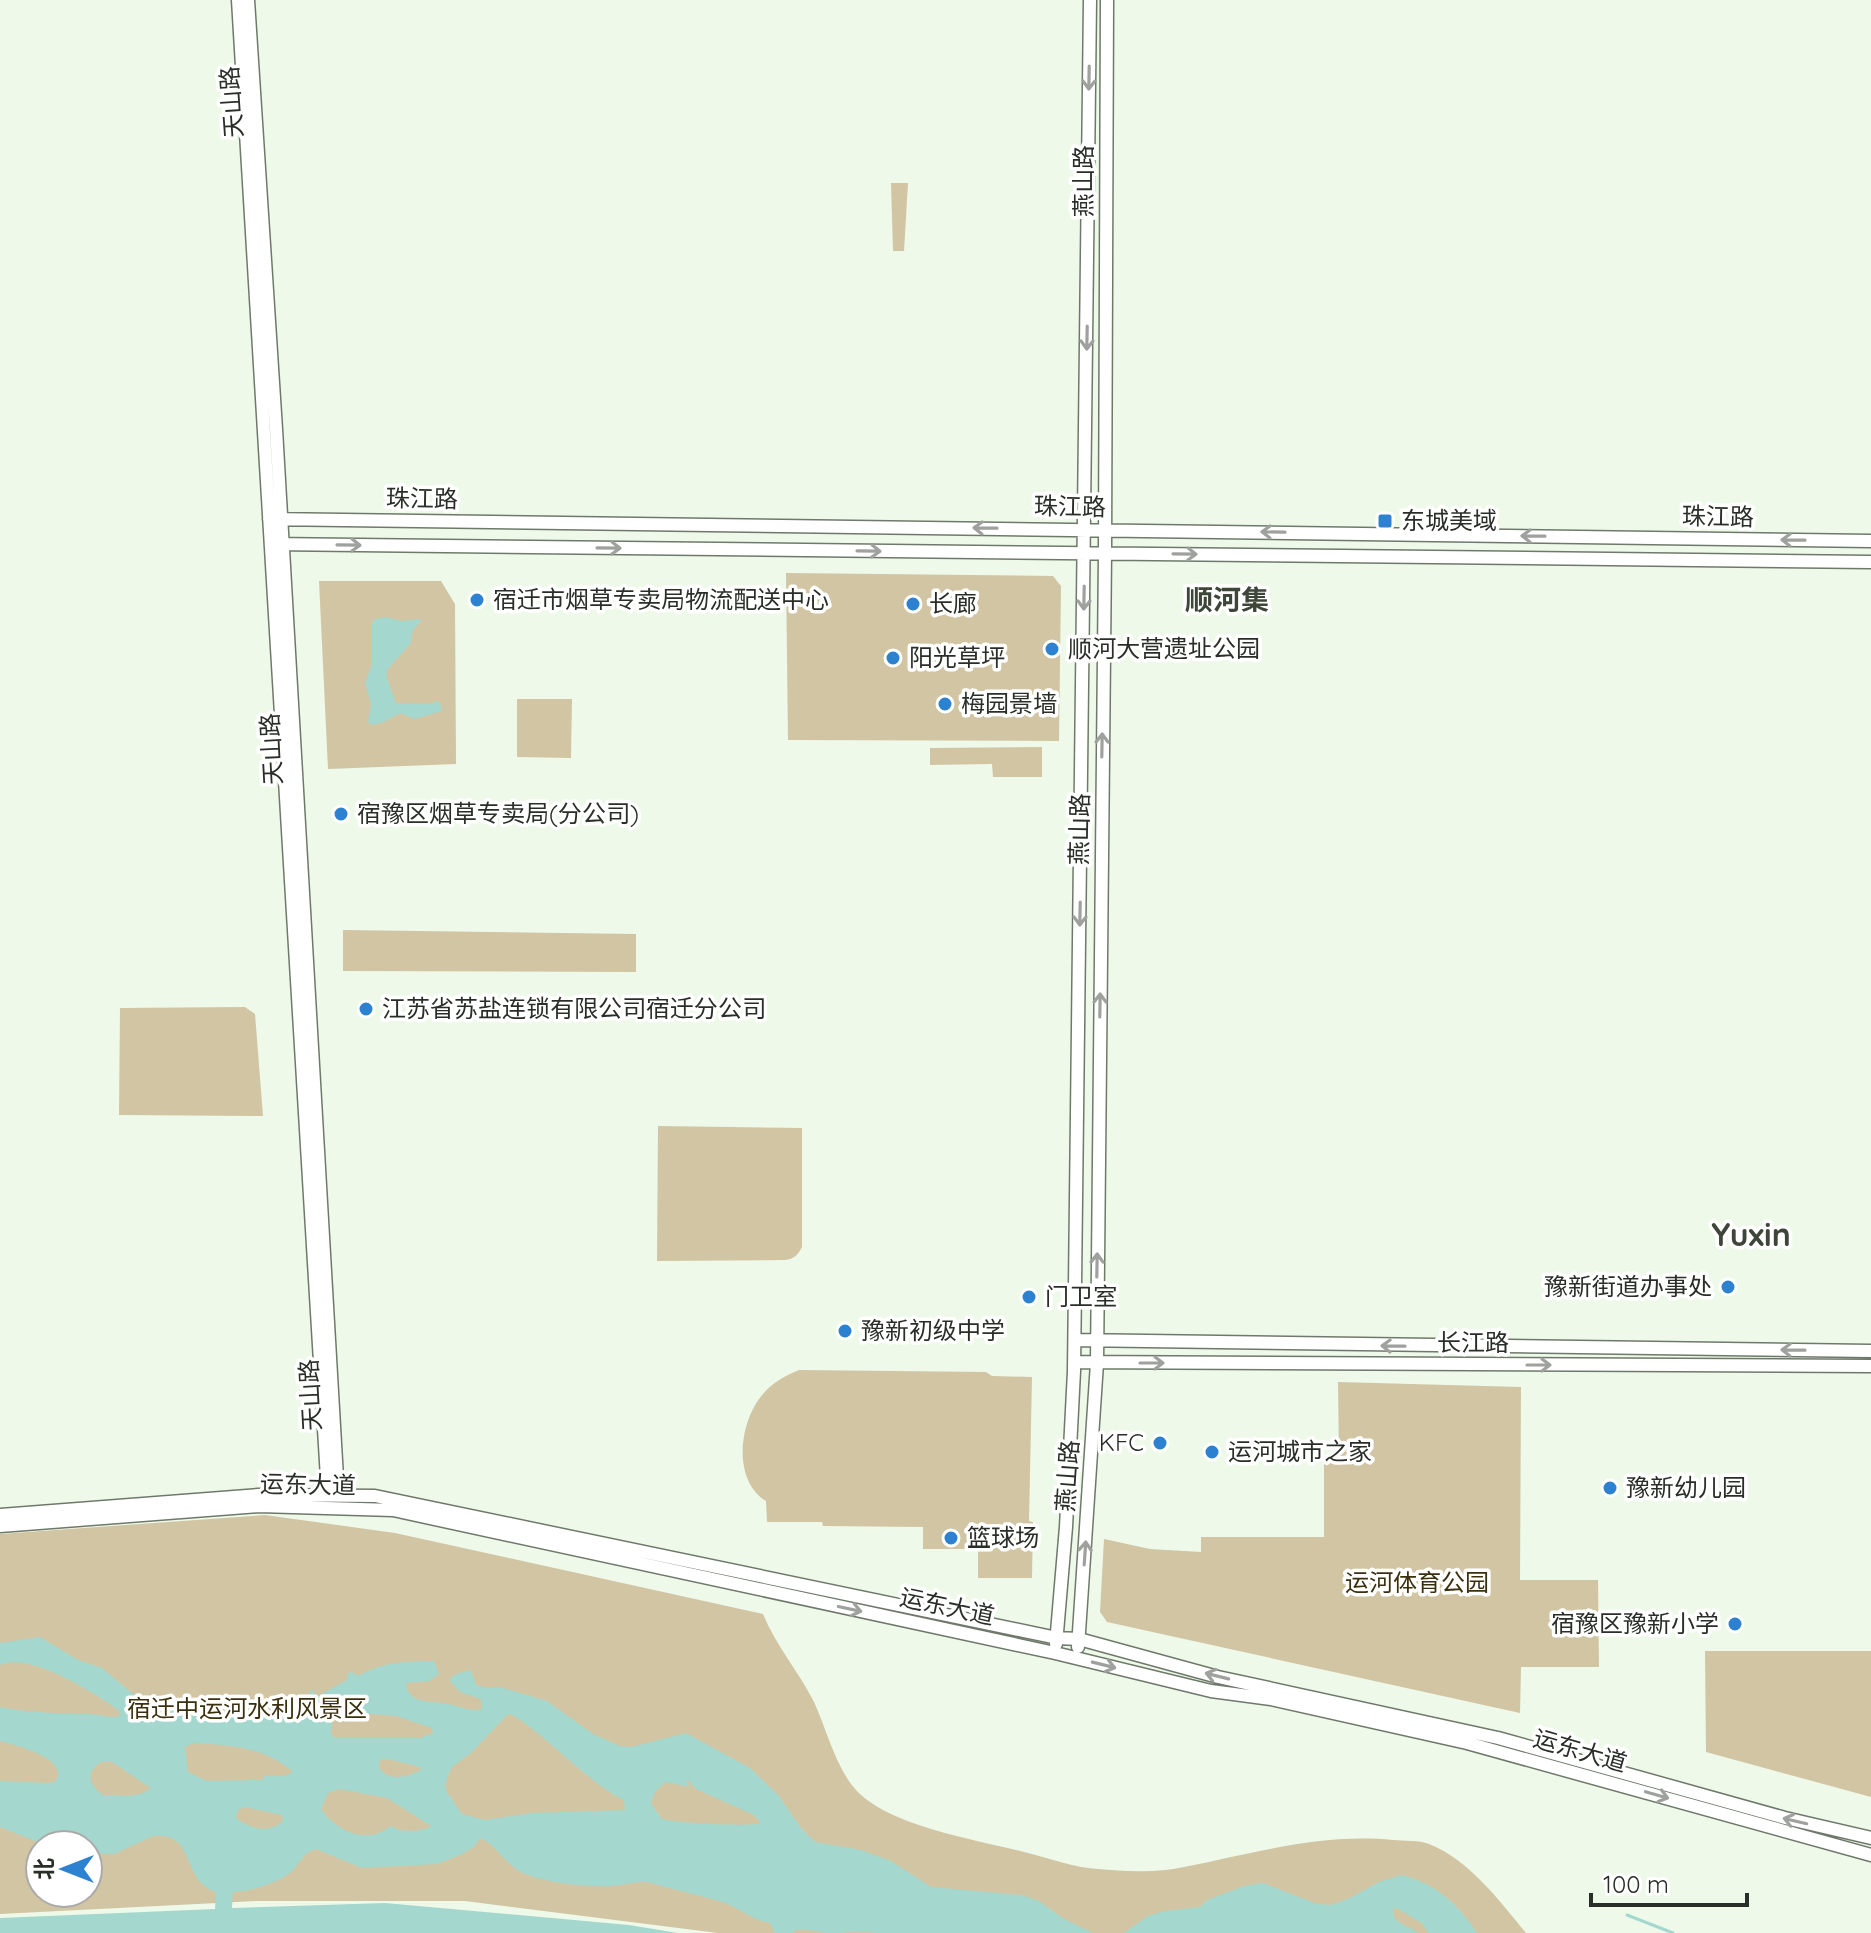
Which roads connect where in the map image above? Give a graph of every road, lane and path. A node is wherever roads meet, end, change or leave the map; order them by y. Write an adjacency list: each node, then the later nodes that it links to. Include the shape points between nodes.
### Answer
1 (238, 0): 5 (street, 天山路)
2 (248, 0): 5 (street, 天山路)
3 (1090, 0): 6 (street, 燕山路, one-way to 6)
4 (1107, 0): 7 (street, 燕山路)
5 (275, 519): 6 (street, 珠江路, one-way to 5); 9 (street, 天山路)
6 (1085, 529): 7 (street, 珠江路); 10 (street, 燕山路)
7 (1104, 529): 8 (street, 珠江路, one-way to 7); 11 (street, 燕山路)
8 (1871, 541)
9 (277, 544): 10 (street, 珠江路, one-way to 10); 19 (street, 天山路)
10 (1085, 553): 11 (street, 珠江路); 13 (street, 燕山路, one-way to 13)
11 (1105, 553): 12 (street, 珠江路, one-way to 12); 14 (street, 燕山路, one-way to 11)
12 (1871, 562)
13 (1075, 1340): 14 (street, 长江路); 16 (street, 燕山路)
14 (1096, 1341): 15 (street, 长江路, one-way to 14); 17 (street, 燕山路)
15 (1871, 1351)
16 (1074, 1362): 17 (street, 长江路); 22 (street, 燕山路)
17 (1097, 1363): 18 (street, 长江路, one-way to 18); 23 (street, 燕山路, one-way to 17)
18 (1871, 1366)
19 (333, 1495): 20 (street, 运东大道, via 258,1495); 22 (street, 运东大道, via 390,1498)
20 (0, 1515)
21 (0, 1526): 24 (street, 运东大道, one-way to 24, via 259,1506 393,1510)
22 (1057, 1638): 23 (street, 运东大道); 24 (street, 燕山路)
23 (1079, 1639): 25 (street, 燕山路); 26 (street, 运东大道, one-way to 23, via 1498,1738 1218,1677)
24 (1055, 1653): 25 (street, 运东大道)
25 (1077, 1658): 27 (street, 运东大道, one-way to 27, via 1467,1743)
26 (1871, 1838)
27 (1871, 1855)

